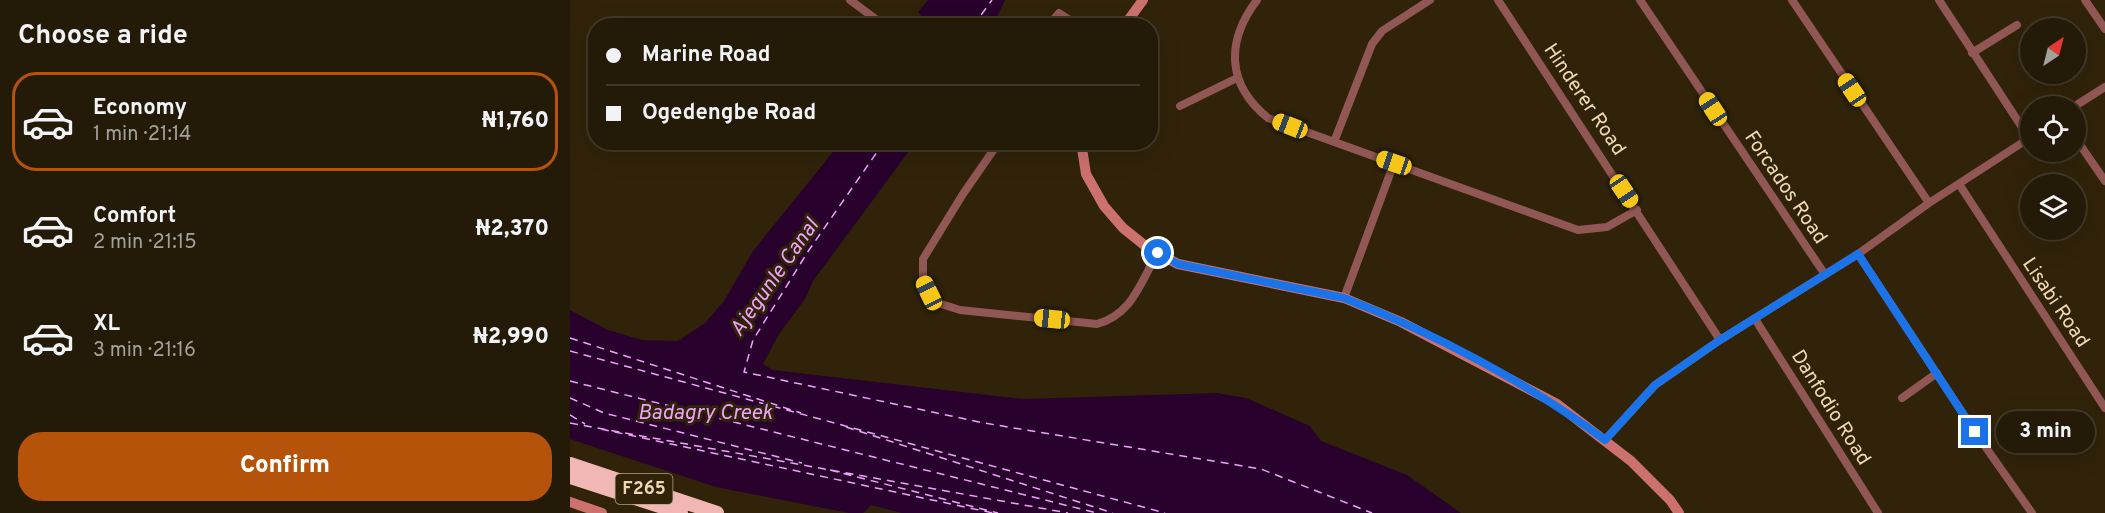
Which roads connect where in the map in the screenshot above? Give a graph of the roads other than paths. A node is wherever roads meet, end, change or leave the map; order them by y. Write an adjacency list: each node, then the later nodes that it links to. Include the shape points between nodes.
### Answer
1 (850, 0): 10 (street)
2 (1143, 0): 13 (street)
3 (1257, 0): 17 (street, via 1235,39)
4 (1430, 0): 22 (street, via 1382,31 1372,44)
5 (1498, 0): 31 (street, Hinderer Road)
6 (1640, 0): 34 (street, Forcados Road)
7 (1792, 0): 30 (street)
8 (1939, 0): 16 (street)
9 (2085, 0): 15 (street)
10 (874, 18)
11 (1055, 18): 12 (street, via 1059,13)
12 (1067, 18)
13 (1130, 18)
14 (2017, 25): 16 (street)
15 (2105, 29)
16 (1972, 53): 21 (street)
17 (1237, 78): 20 (street); 22 (street, via 1249,99 1268,118)
18 (2105, 87): 19 (street)
19 (2086, 99)
20 (1180, 106)
21 (2020, 123)
22 (1334, 142): 27 (street)
23 (2020, 144): 29 (street)
24 (994, 150): 32 (street, via 923,260 923,281 929,293 947,308 1097,324 1118,317 1126,308)
25 (1083, 150): 32 (street, via 1086,174 1104,206 1135,238)
26 (2086, 153): 28 (street)
27 (1394, 163): 31 (street, via 1578,230 1607,227); 35 (street)
28 (2105, 181)
29 (1959, 184): 30 (street); 40 (street, Lisabi Road)
30 (1929, 203): 33 (street)
31 (1637, 210): 37 (street, Hinderer Road)
32 (1158, 253): 35 (street, via 1178,264)
33 (1858, 254): 34 (street); 38 (street)
34 (1824, 273): 36 (street)
35 (1344, 298): 41 (street, via 1505,375 1557,404)
36 (1755, 319): 37 (street); 49 (street, Danfodio Road)
37 (1720, 340): 41 (street, via 1655,385)
38 (1937, 373): 39 (street); 50 (street)
39 (1902, 398)
40 (2105, 408)
41 (1605, 440): 48 (street)
42 (570, 464): 47 (highway, F265)
43 (570, 477): 46 (highway, F265)
44 (570, 502): 45 (street)
45 (602, 513)
46 (681, 513)
47 (717, 513)
48 (1679, 513)
49 (1878, 513)
50 (2032, 513)

